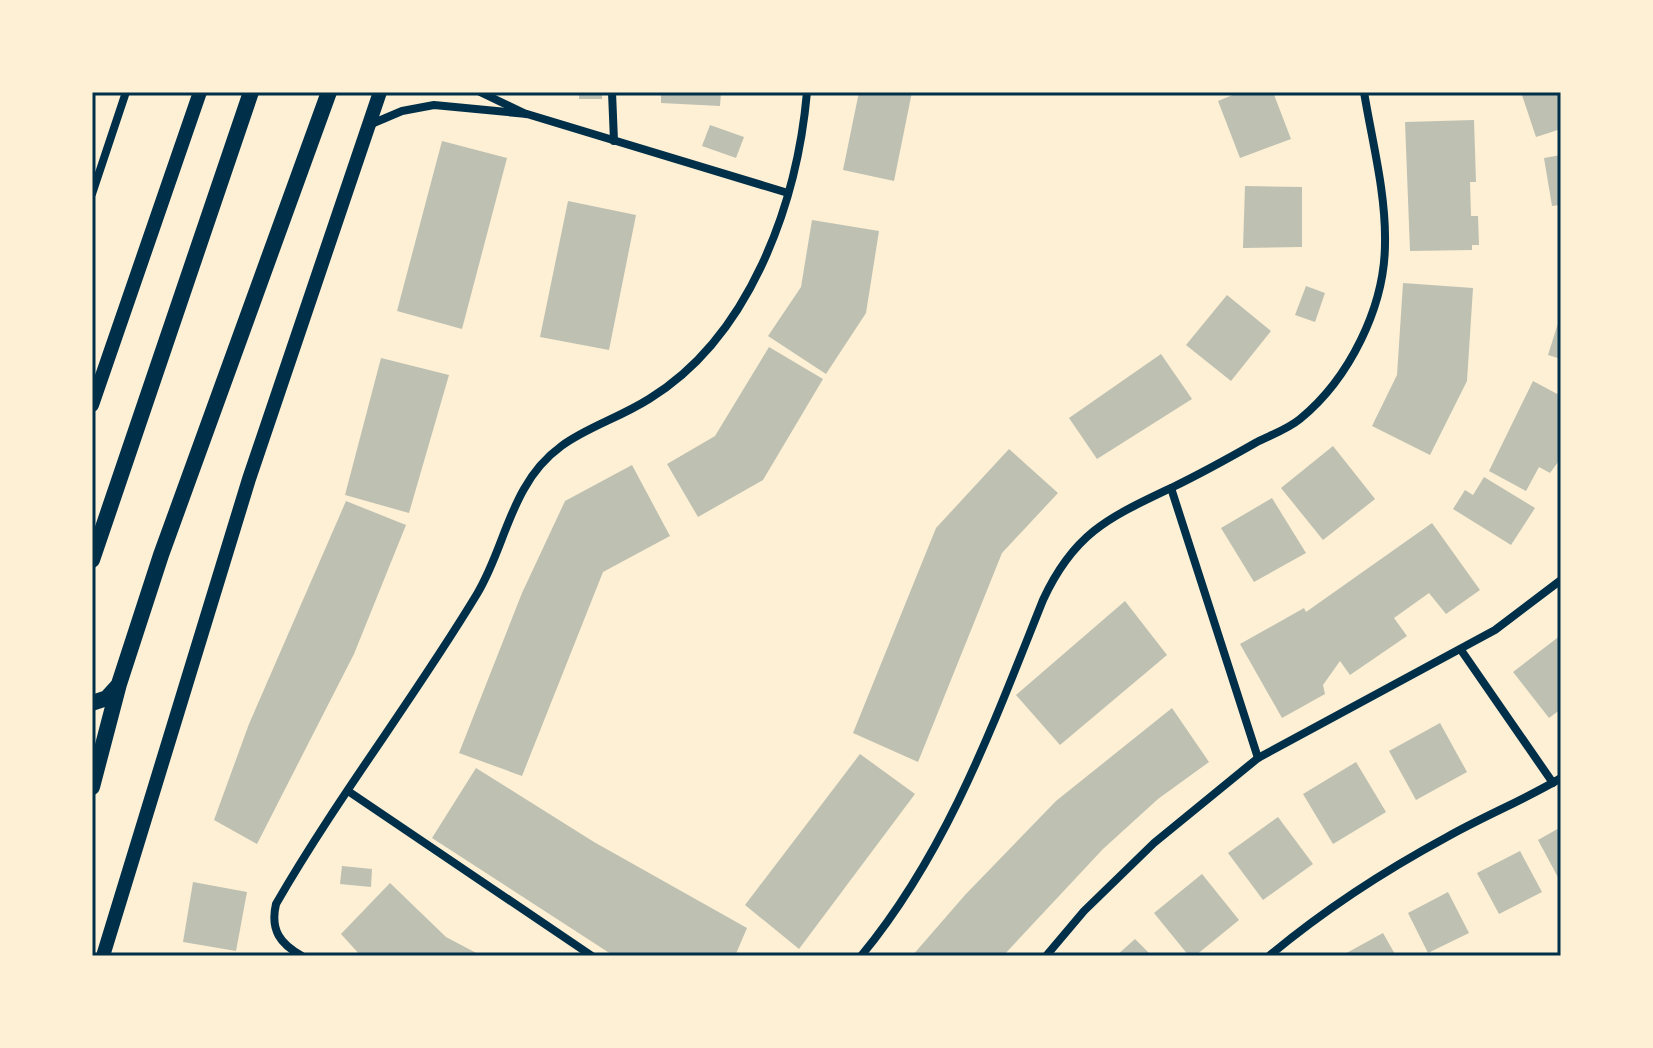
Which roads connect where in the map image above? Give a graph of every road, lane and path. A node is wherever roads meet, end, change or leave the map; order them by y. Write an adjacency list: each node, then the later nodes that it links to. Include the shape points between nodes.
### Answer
1 (126, 92): 14 (street)
2 (200, 92): 15 (street)
3 (251, 92): 17 (main road)
4 (329, 92): 20 (main road)
5 (380, 92): 11 (street)
6 (480, 92): 10 (street)
7 (612, 92): 12 (street)
8 (807, 92): 13 (street)
9 (1364, 92): 16 (street, via 1386,244 1374,310 1344,370 1299,420)
10 (527, 114): 11 (street, via 434,105); 12 (street)
11 (368, 126): 27 (street, via 249,479)
12 (614, 141): 13 (street)
13 (788, 193): 26 (street, via 745,300 703,356 649,399 586,428 551,454 524,489 478,592)
14 (92, 194)
15 (92, 405)
16 (1171, 488): 22 (street); 30 (street, via 1096,526 1056,572 970,782 893,917)
17 (92, 560)
18 (1561, 580): 19 (street)
19 (1461, 650): 22 (street); 24 (street)
20 (119, 684): 21 (main road, via 107,698); 23 (main road)
21 (92, 703)
22 (1258, 758): 31 (street, via 1154,843)
23 (94, 764): 25 (main road)
24 (1557, 781): 32 (street, via 1448,836 1323,911)
25 (92, 787)
26 (348, 791): 28 (street, via 276,904 273,916 279,939); 29 (street)
27 (103, 956)
28 (302, 956)
29 (592, 956)
30 (861, 956)
31 (1046, 956)
32 (1269, 956)

